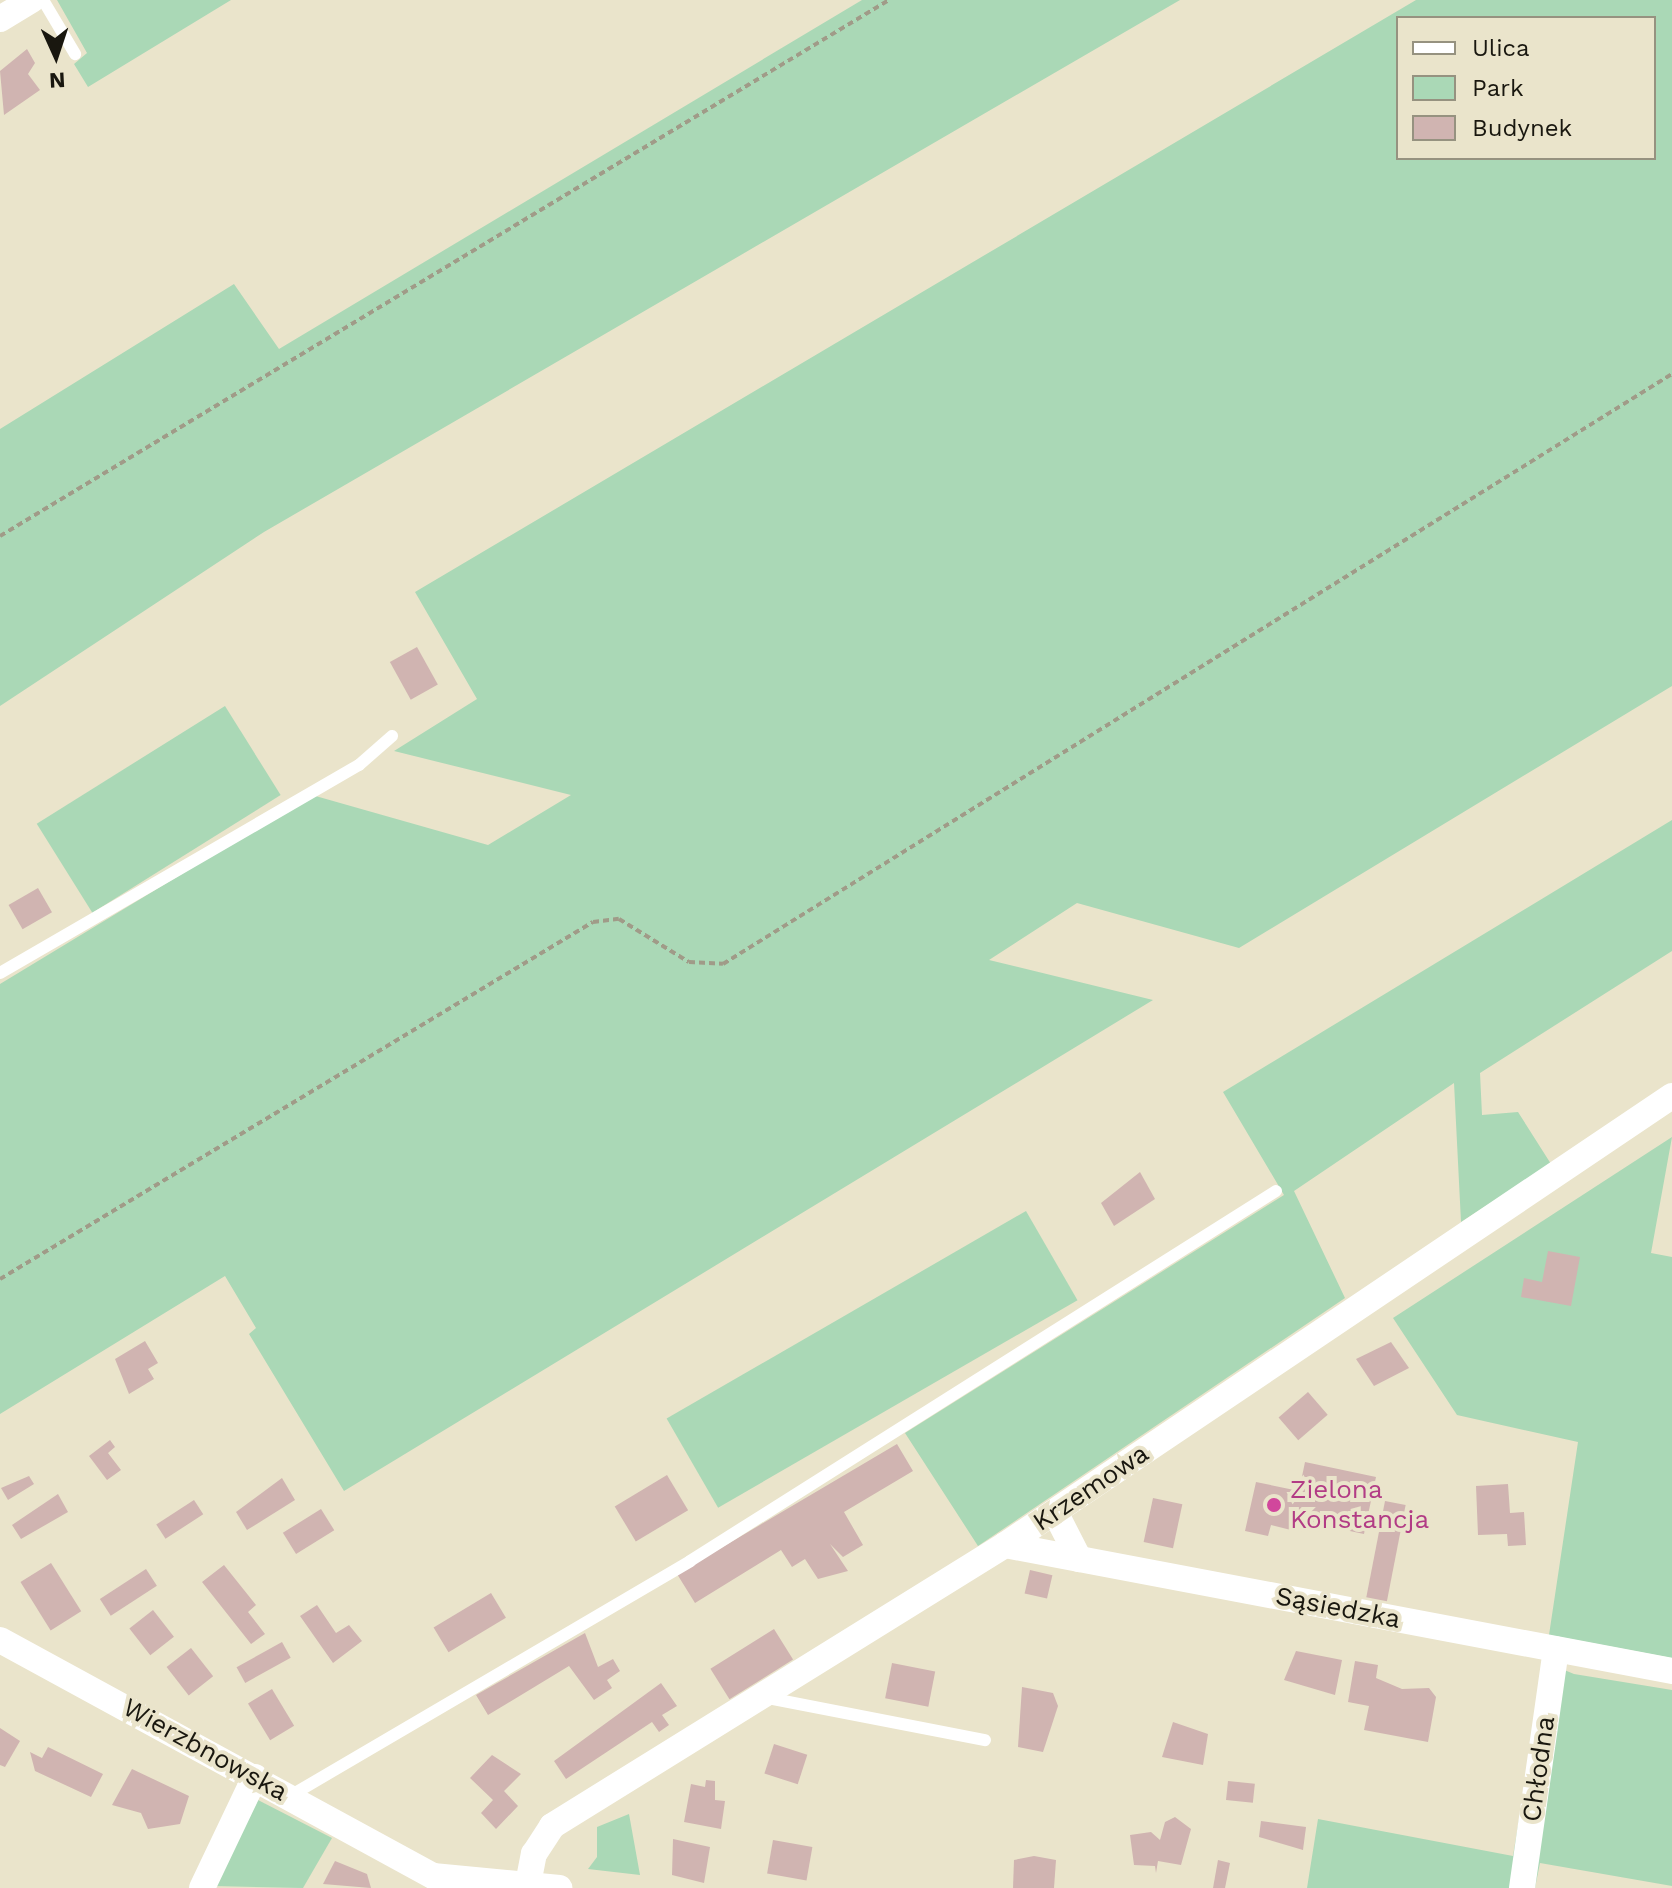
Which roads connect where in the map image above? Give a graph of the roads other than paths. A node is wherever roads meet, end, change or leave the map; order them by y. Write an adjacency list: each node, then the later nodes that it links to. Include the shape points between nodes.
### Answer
1 (32, 0): 3 (street)
2 (43, 0): 4 (lane)
3 (0, 19)
4 (75, 54)
5 (392, 736): 6 (lane, via 359,765)
6 (0, 973)
7 (1672, 1096): 9 (street, Krzemowa)
8 (1276, 1191): 18 (lane, via 690,1561)
9 (1055, 1512): 10 (street, Krzemowa); 11 (street)
10 (1005, 1545): 11 (street, Sąsiedzka); 15 (street, Krzemowa)
11 (1079, 1559): 13 (street, Sąsiedzka)
12 (0, 1640): 17 (street, Wierzbnowska)
13 (1556, 1649): 14 (street, Sąsiedzka); 22 (street, Chłodna)
14 (1672, 1671)
15 (768, 1698): 16 (lane); 19 (street, Krzemowa, via 552,1826 539,1840)
16 (985, 1740)
17 (255, 1777): 18 (street, Wierzbnowska); 20 (street)
18 (290, 1796): 19 (street, Wierzbnowska, via 433,1876)
19 (528, 1884): 21 (street, Wierzbnowska)
20 (202, 1888)
21 (559, 1888)
22 (1522, 1888)

